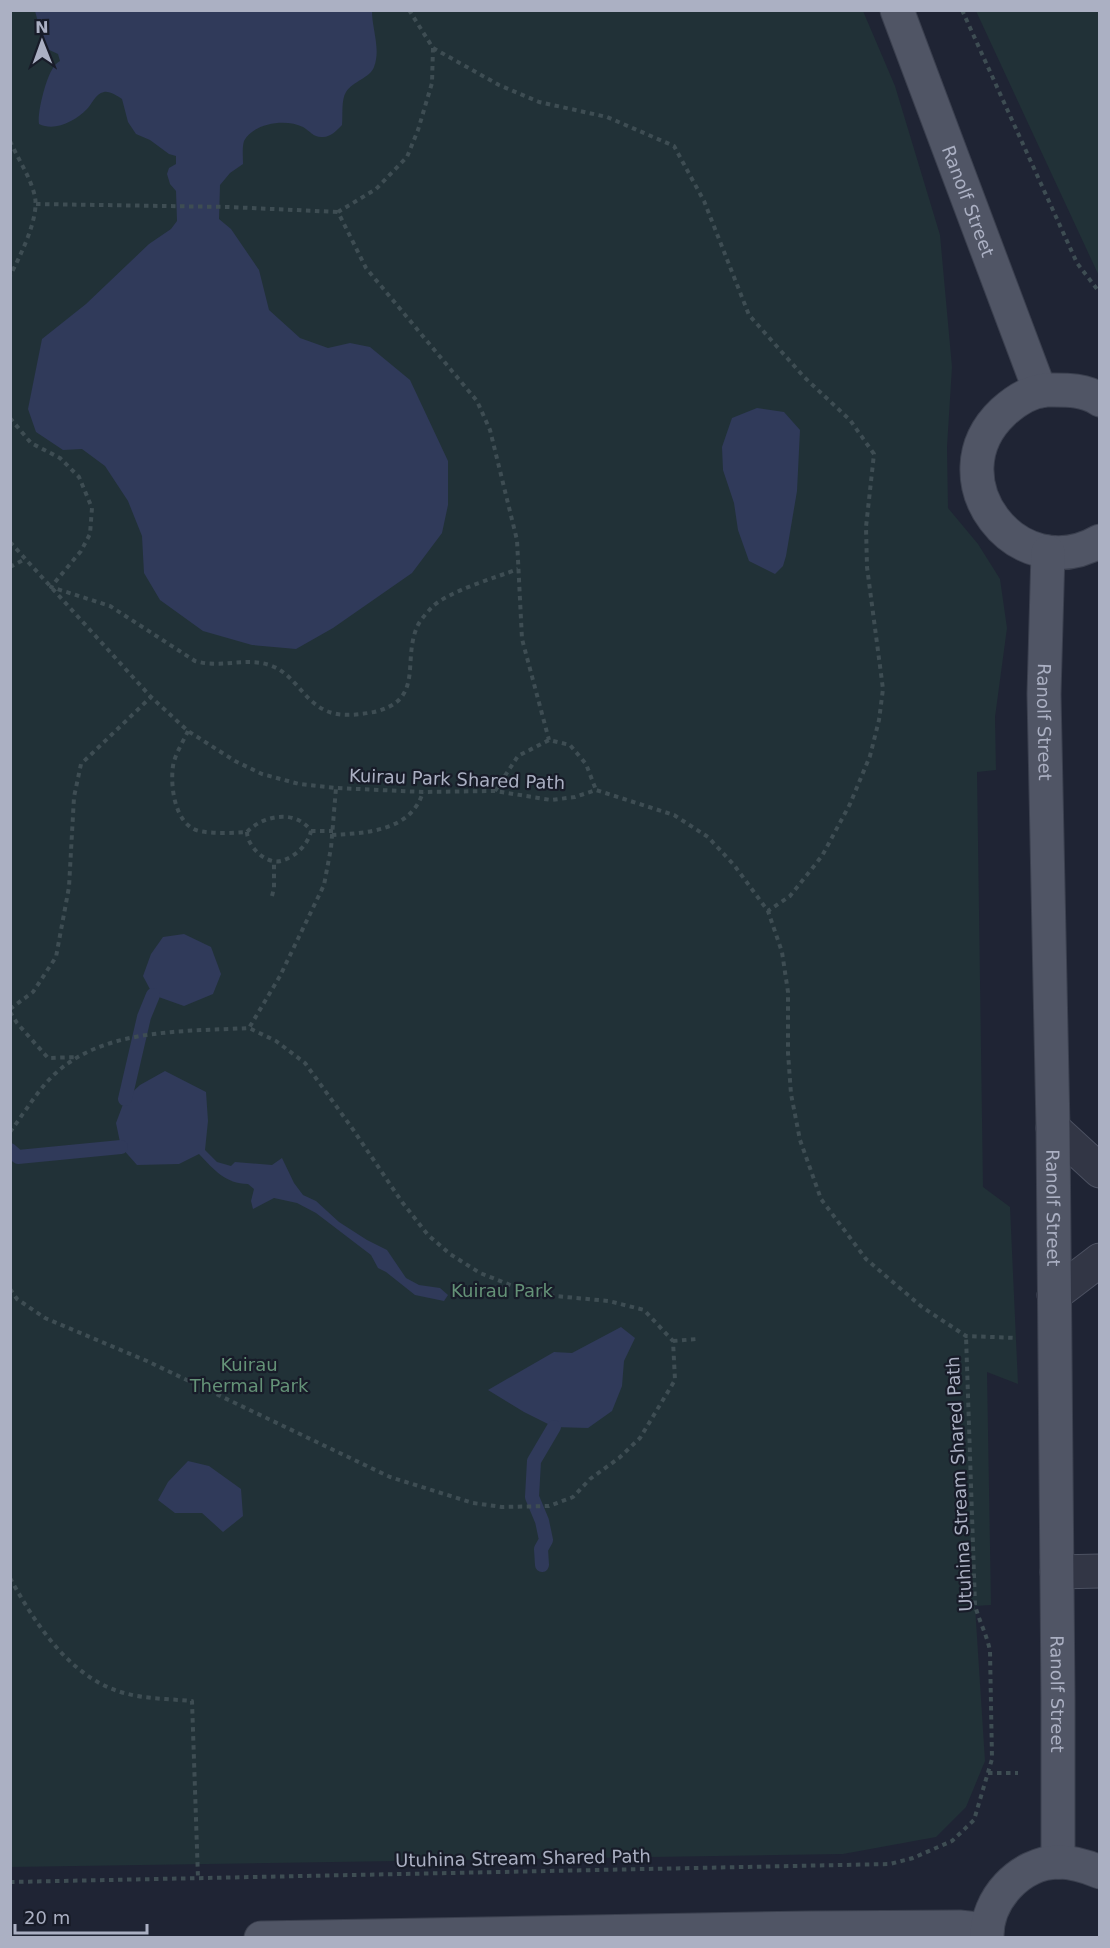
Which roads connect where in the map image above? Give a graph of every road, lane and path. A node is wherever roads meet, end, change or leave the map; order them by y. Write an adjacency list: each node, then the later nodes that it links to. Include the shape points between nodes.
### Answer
1 (409, 10): 4 (path)
2 (897, 10): 10 (main road, Ranolf Street)
3 (962, 10): 9 (path, via 1077,263)
4 (433, 48): 7 (path, via 432,83 407,157 376,189); 32 (path, via 499,85 539,102 607,117 674,146 704,201 749,315 804,377 850,420 874,454 867,567 883,689 879,720 870,756 850,804 822,856 790,896)
5 (10, 141): 6 (path)
6 (36, 204): 7 (path); 8 (path, via 31,227)
7 (338, 212): 18 (path, via 366,268 477,400 501,471 517,540)
8 (10, 276)
9 (1100, 293)
10 (1040, 391): 11 (main road, via 1068,389); 15 (main road, via 1014,402 993,422 980,447 977,475 983,502 998,526 1021,544)
11 (1100, 400)
12 (10, 418): 19 (path, via 31,443 60,458 79,477 92,508 90,534)
13 (1100, 541): 15 (main road, via 1070,552)
14 (10, 542): 16 (path, Kuirau Park Shared Path)
15 (1048, 552): 36 (main road, Ranolf Street, via 1044,694)
16 (25, 559): 17 (path); 19 (path, Kuirau Park Shared Path)
17 (10, 567)
18 (518, 568): 19 (path, via 433,607 417,626 407,689 397,704 367,714 337,714 316,706 272,666 246,661 208,665 195,661 110,606); 22 (path, via 522,639)
19 (51, 587): 20 (path, Kuirau Park Shared Path)
20 (151, 697): 21 (path, Kuirau Park Shared Path); 33 (path, via 81,764 74,797 69,887 56,957 33,992)
21 (189, 731): 23 (path, Kuirau Park Shared Path, via 262,774); 28 (path, via 173,765 181,819 199,831)
22 (549, 740): 24 (path, via 518,756); 25 (path, via 570,745 586,764)
23 (336, 788): 26 (path, Kuirau Park Shared Path); 29 (path)
24 (495, 790): 25 (path, Kuirau Park Shared Path, via 551,800); 26 (path, Kuirau Park Shared Path)
25 (596, 790): 32 (path, via 674,815 708,837)
26 (423, 792): 29 (path, via 415,810 387,828)
27 (311, 831): 28 (path, via 300,821 280,817 261,820); 29 (path); 30 (path, via 298,851)
28 (247, 832): 30 (path, via 254,849)
29 (333, 833): 34 (path, via 324,885 280,976)
30 (274, 861): 31 (path)
31 (272, 896)
32 (768, 911): 42 (path, via 782,952 788,992 793,1106 800,1140 821,1199 867,1259 922,1307)
33 (10, 1010): 35 (path, via 48,1058)
34 (249, 1028): 35 (path, via 115,1041); 45 (path, via 276,1041 305,1063 402,1202 428,1235 450,1254 480,1273 513,1286 644,1310)
35 (78, 1057): 37 (path, via 46,1082)
36 (1053, 1128): 38 (street); 41 (main road, Ranolf Street)
37 (10, 1132)
38 (1100, 1171)
39 (1100, 1260): 41 (street)
40 (10, 1289): 45 (path, via 17,1299 45,1318 147,1361 390,1477 473,1503 502,1507 549,1506 573,1497 640,1438 675,1380)
41 (1054, 1295): 47 (main road, Ranolf Street)
42 (966, 1336): 43 (path); 49 (path, Utuhina Stream Shared Path, via 975,1605 990,1651 992,1758)
43 (1013, 1338)
44 (698, 1339): 45 (path)
45 (673, 1341)
46 (1100, 1571): 47 (street)
47 (1057, 1572): 51 (main road, Ranolf Street)
48 (10, 1578): 53 (path, via 62,1654 79,1670 100,1684 128,1694 192,1701)
49 (988, 1773): 50 (path); 53 (path, Utuhina Stream Shared Path, via 974,1820 952,1841 890,1864)
50 (1010, 1773)
51 (1058, 1862): 52 (main road); 55 (main road, via 1024,1872 1010,1883 991,1913)
52 (1100, 1872)
53 (198, 1878): 54 (path, Utuhina Stream Shared Path)
54 (10, 1882)
55 (987, 1934): 56 (main road, via 959,1927)
56 (261, 1938)

